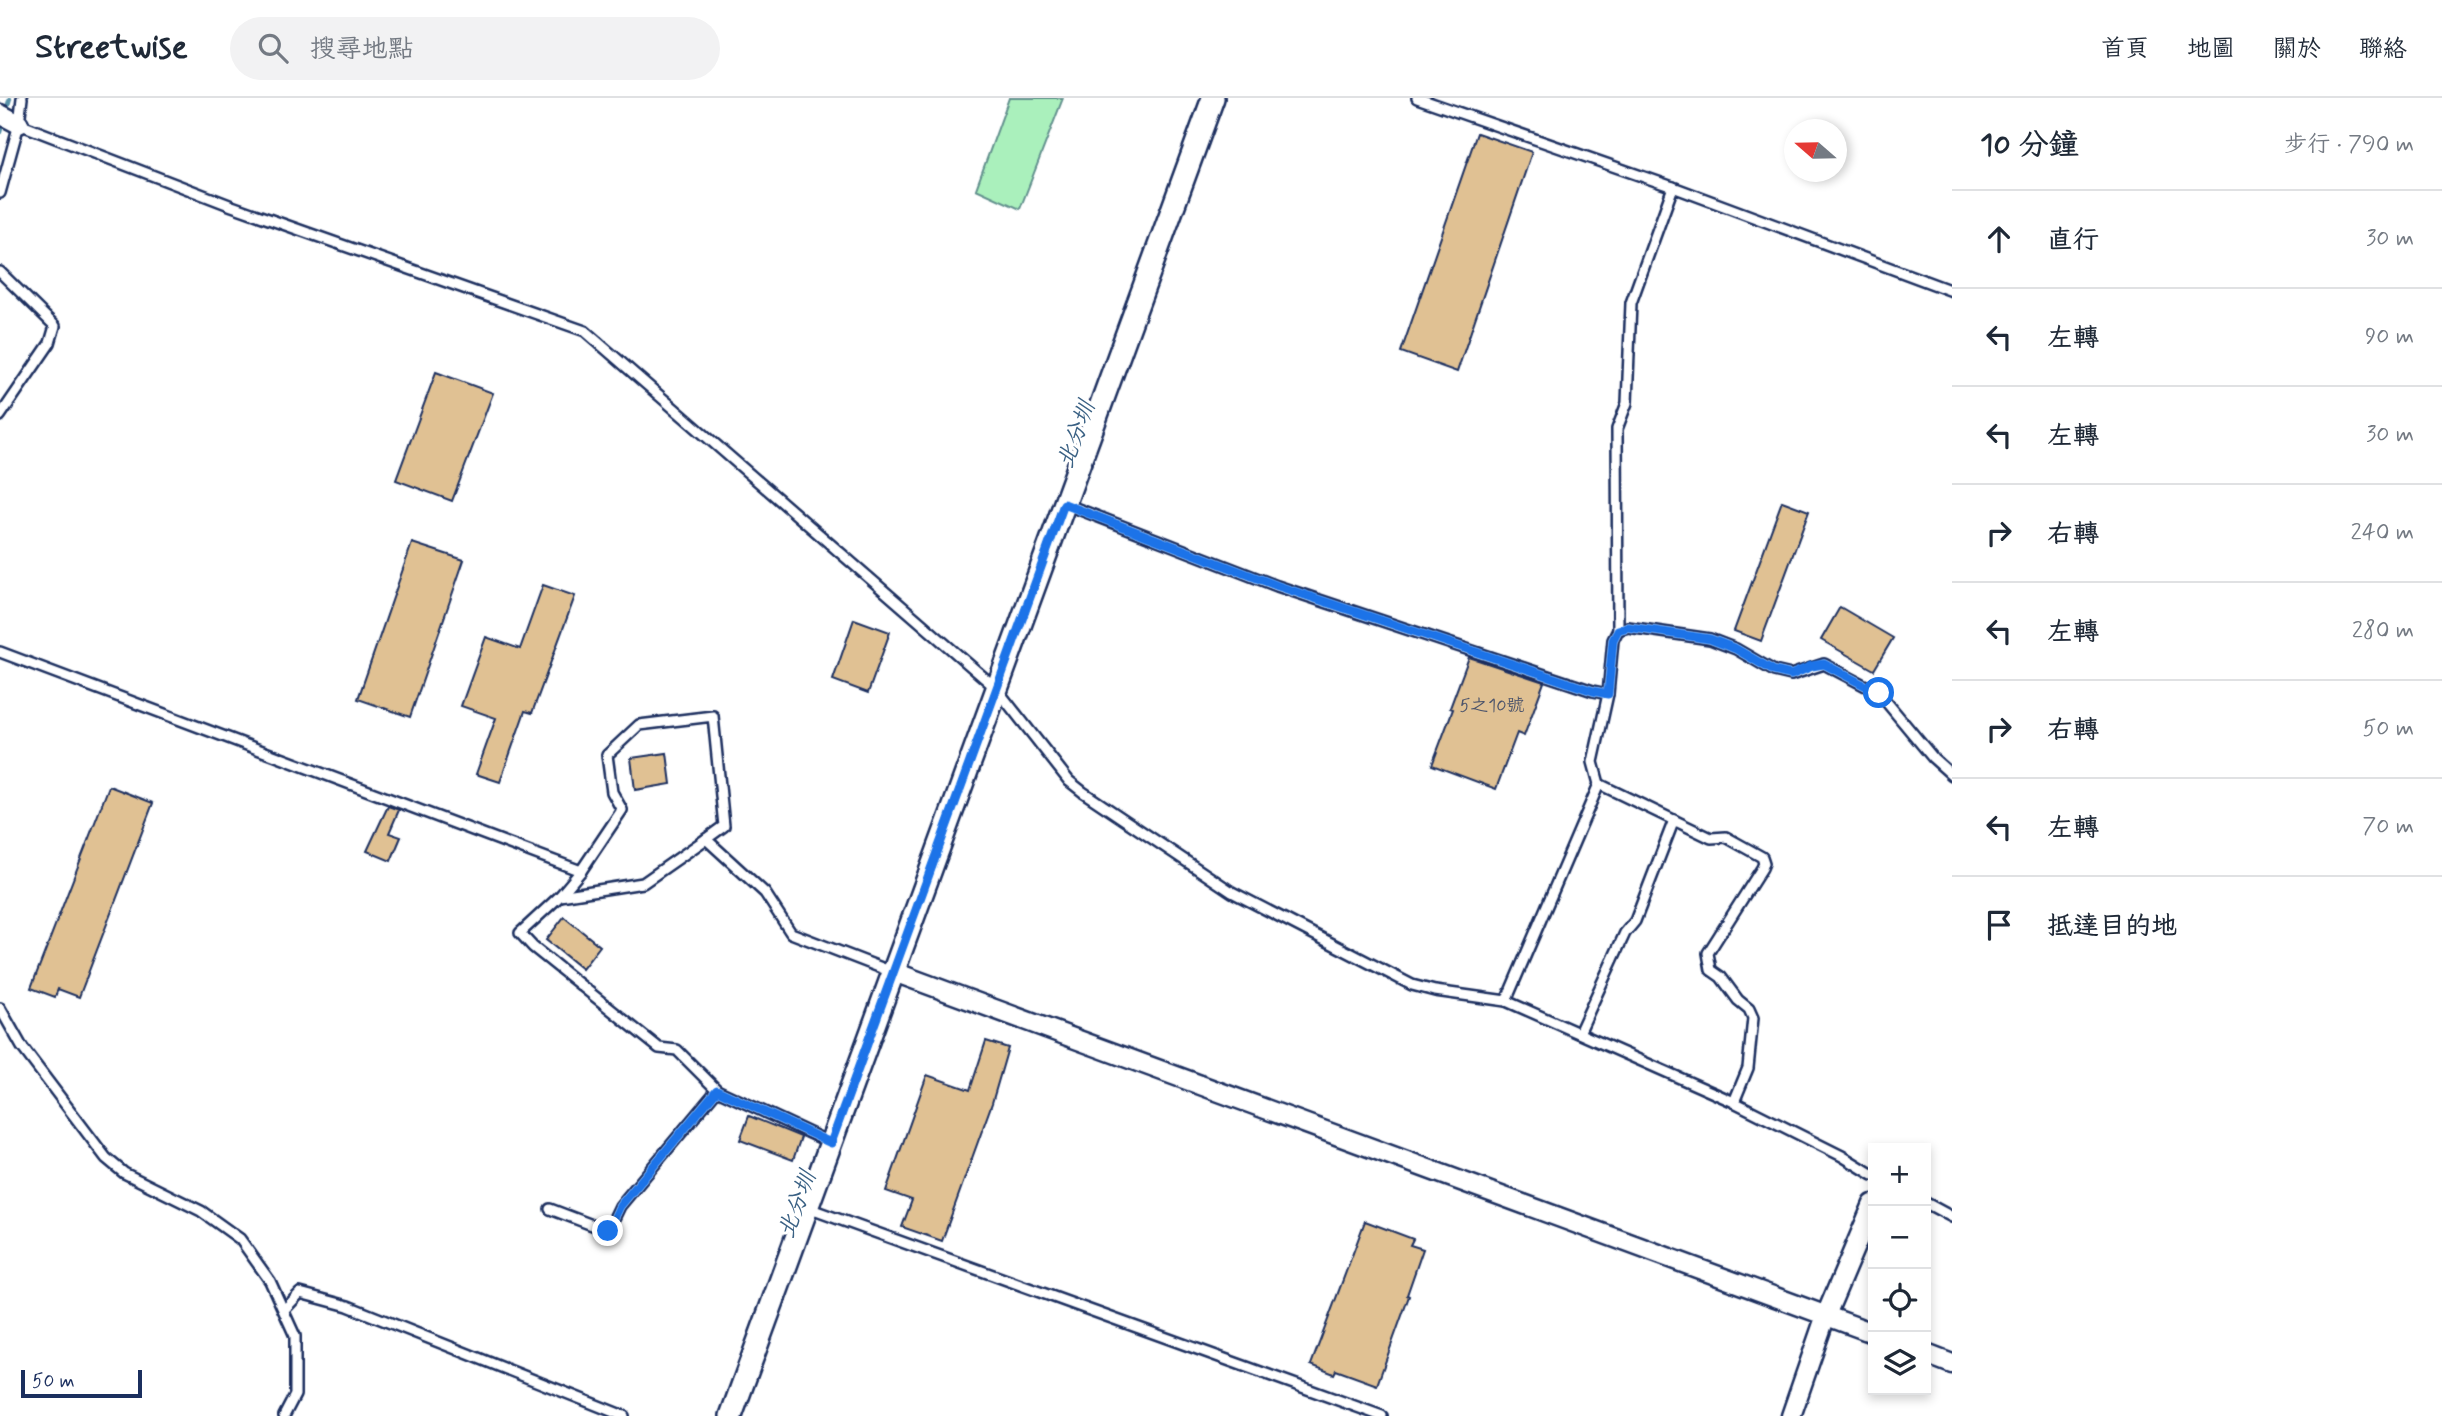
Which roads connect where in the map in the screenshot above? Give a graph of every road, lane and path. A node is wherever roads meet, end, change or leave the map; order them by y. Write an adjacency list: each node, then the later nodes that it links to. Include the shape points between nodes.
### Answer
1 (22, 98): 5 (lane)
2 (1213, 98): 11 (street)
3 (1417, 98): 6 (lane)
4 (0, 114): 5 (street)
5 (19, 124): 7 (lane); 14 (lane, via 232,206 585,331)
6 (1673, 187): 9 (lane); 12 (lane, via 1631,303 1627,402 1617,429)
7 (0, 193)
8 (0, 272): 10 (lane, via 55,326 50,343)
9 (1952, 291)
10 (0, 416)
11 (1072, 507): 14 (street); 15 (lane, via 1278,586)
12 (1618, 630): 15 (lane); 16 (lane, via 1628,627 1710,639 1791,675 1824,664 1879,693)
13 (0, 652): 20 (lane)
14 (996, 688): 22 (street); 23 (lane, via 1069,780 1232,892 1412,985)
15 (1608, 694): 17 (lane, via 1593,762)
16 (1952, 775)
17 (1599, 784): 18 (lane); 23 (lane)
18 (1674, 820): 25 (lane, via 1635,921 1625,933); 27 (lane, via 1711,838 1726,837 1765,863 1708,953 1711,970 1753,1018 1748,1068)
19 (706, 839): 20 (lane, via 724,826 713,716 639,725 607,755 612,792 622,810); 21 (lane, via 642,883); 22 (lane, via 765,893 791,933)
20 (581, 871): 21 (lane)
21 (560, 897): 26 (lane, via 520,933 659,1048 677,1049)
22 (902, 975): 28 (street); 36 (street)
23 (1506, 1001): 25 (lane)
24 (0, 1008): 35 (lane, via 22,1047 106,1158 124,1173 201,1211 240,1239 270,1280)
25 (1579, 1032): 27 (lane)
26 (717, 1090): 28 (lane); 32 (lane, via 620,1206 608,1231)
27 (1734, 1102): 29 (lane)
28 (831, 1143): 33 (street)
29 (1868, 1172)
30 (1872, 1206): 36 (street)
31 (1931, 1206): 34 (lane)
32 (550, 1209)
33 (816, 1212): 42 (street); 43 (lane)
34 (1952, 1217)
35 (284, 1310): 40 (lane, via 295,1336 295,1395); 41 (lane, via 300,1293 348,1306)
36 (1826, 1315): 37 (street); 44 (street)
37 (1870, 1332)
38 (1931, 1356): 39 (street)
39 (1952, 1364)
40 (284, 1416)
41 (624, 1416)
42 (731, 1416)
43 (1381, 1416)
44 (1791, 1416)

